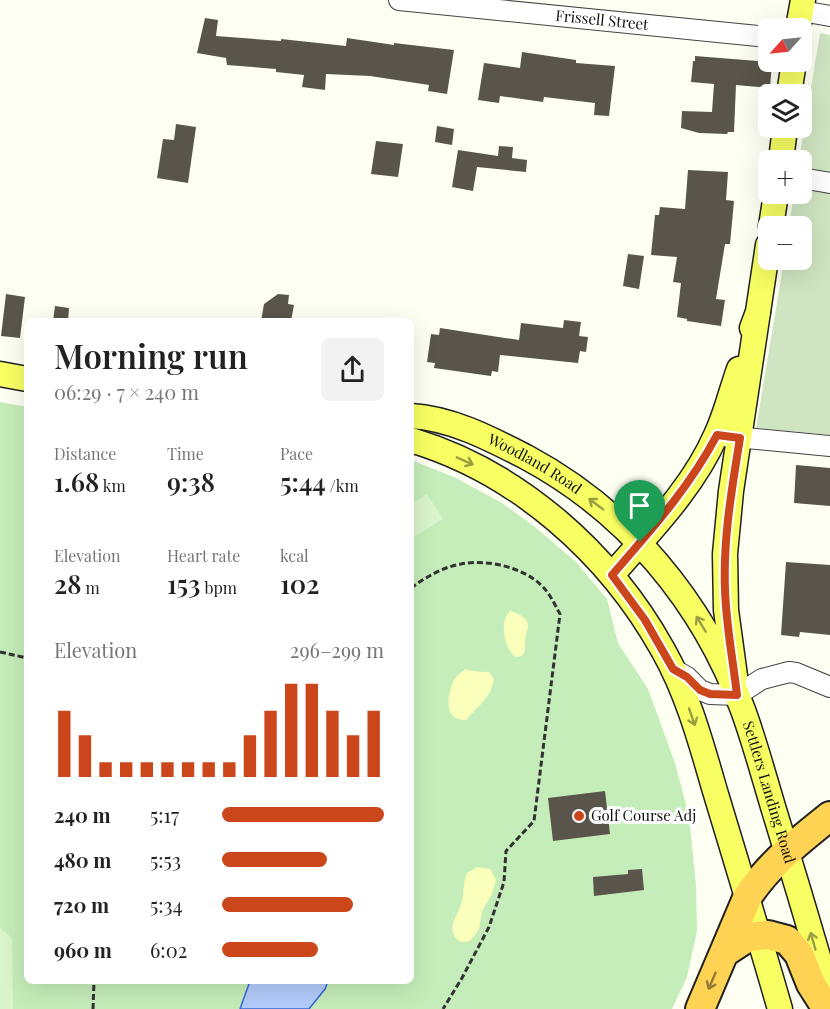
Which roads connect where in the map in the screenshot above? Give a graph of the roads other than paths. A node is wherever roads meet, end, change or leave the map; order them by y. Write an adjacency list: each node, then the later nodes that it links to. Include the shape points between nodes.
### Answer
1 (399, 0): 4 (street, Frissell Street)
2 (801, 13): 3 (street)
3 (830, 16)
4 (758, 36)
5 (812, 180): 6 (street)
6 (830, 183)
7 (764, 270): 8 (main road)
8 (758, 312): 12 (main road); 13 (main road)
9 (0, 374): 10 (main road)
10 (24, 378)
11 (414, 416): 16 (main road, Woodland Road, one-way to 11, via 556,474 458,426)
12 (717, 435): 13 (street); 16 (main road, via 682,492)
13 (740, 438): 15 (street); 20 (main road, via 725,554 726,610)
14 (414, 441): 17 (main road, Woodland Road, one-way to 17, via 476,465 519,493 570,532)
15 (830, 446)
16 (640, 542): 17 (main road); 20 (main road, Settlers Landing Road, one-way to 16, via 697,618)
17 (612, 575): 18 (main road, via 645,620)
18 (673, 669): 20 (street, via 700,690); 23 (main road, one-way to 23, via 693,717)
19 (830, 687): 20 (street, via 789,672 762,679)
20 (737, 695): 22 (main road, Settlers Landing Road)
21 (830, 816): 22 (highway)
22 (787, 850): 23 (highway); 26 (main road, Settlers Landing Road, one-way to 22)
23 (748, 896): 24 (main road); 25 (highway)
24 (759, 935): 25 (highway, via 740,941); 28 (main road); 29 (highway, via 778,937 793,946)
25 (725, 952): 27 (highway, one-way to 27)
26 (830, 997)
27 (700, 1009)
28 (780, 1009)
29 (826, 1009)

